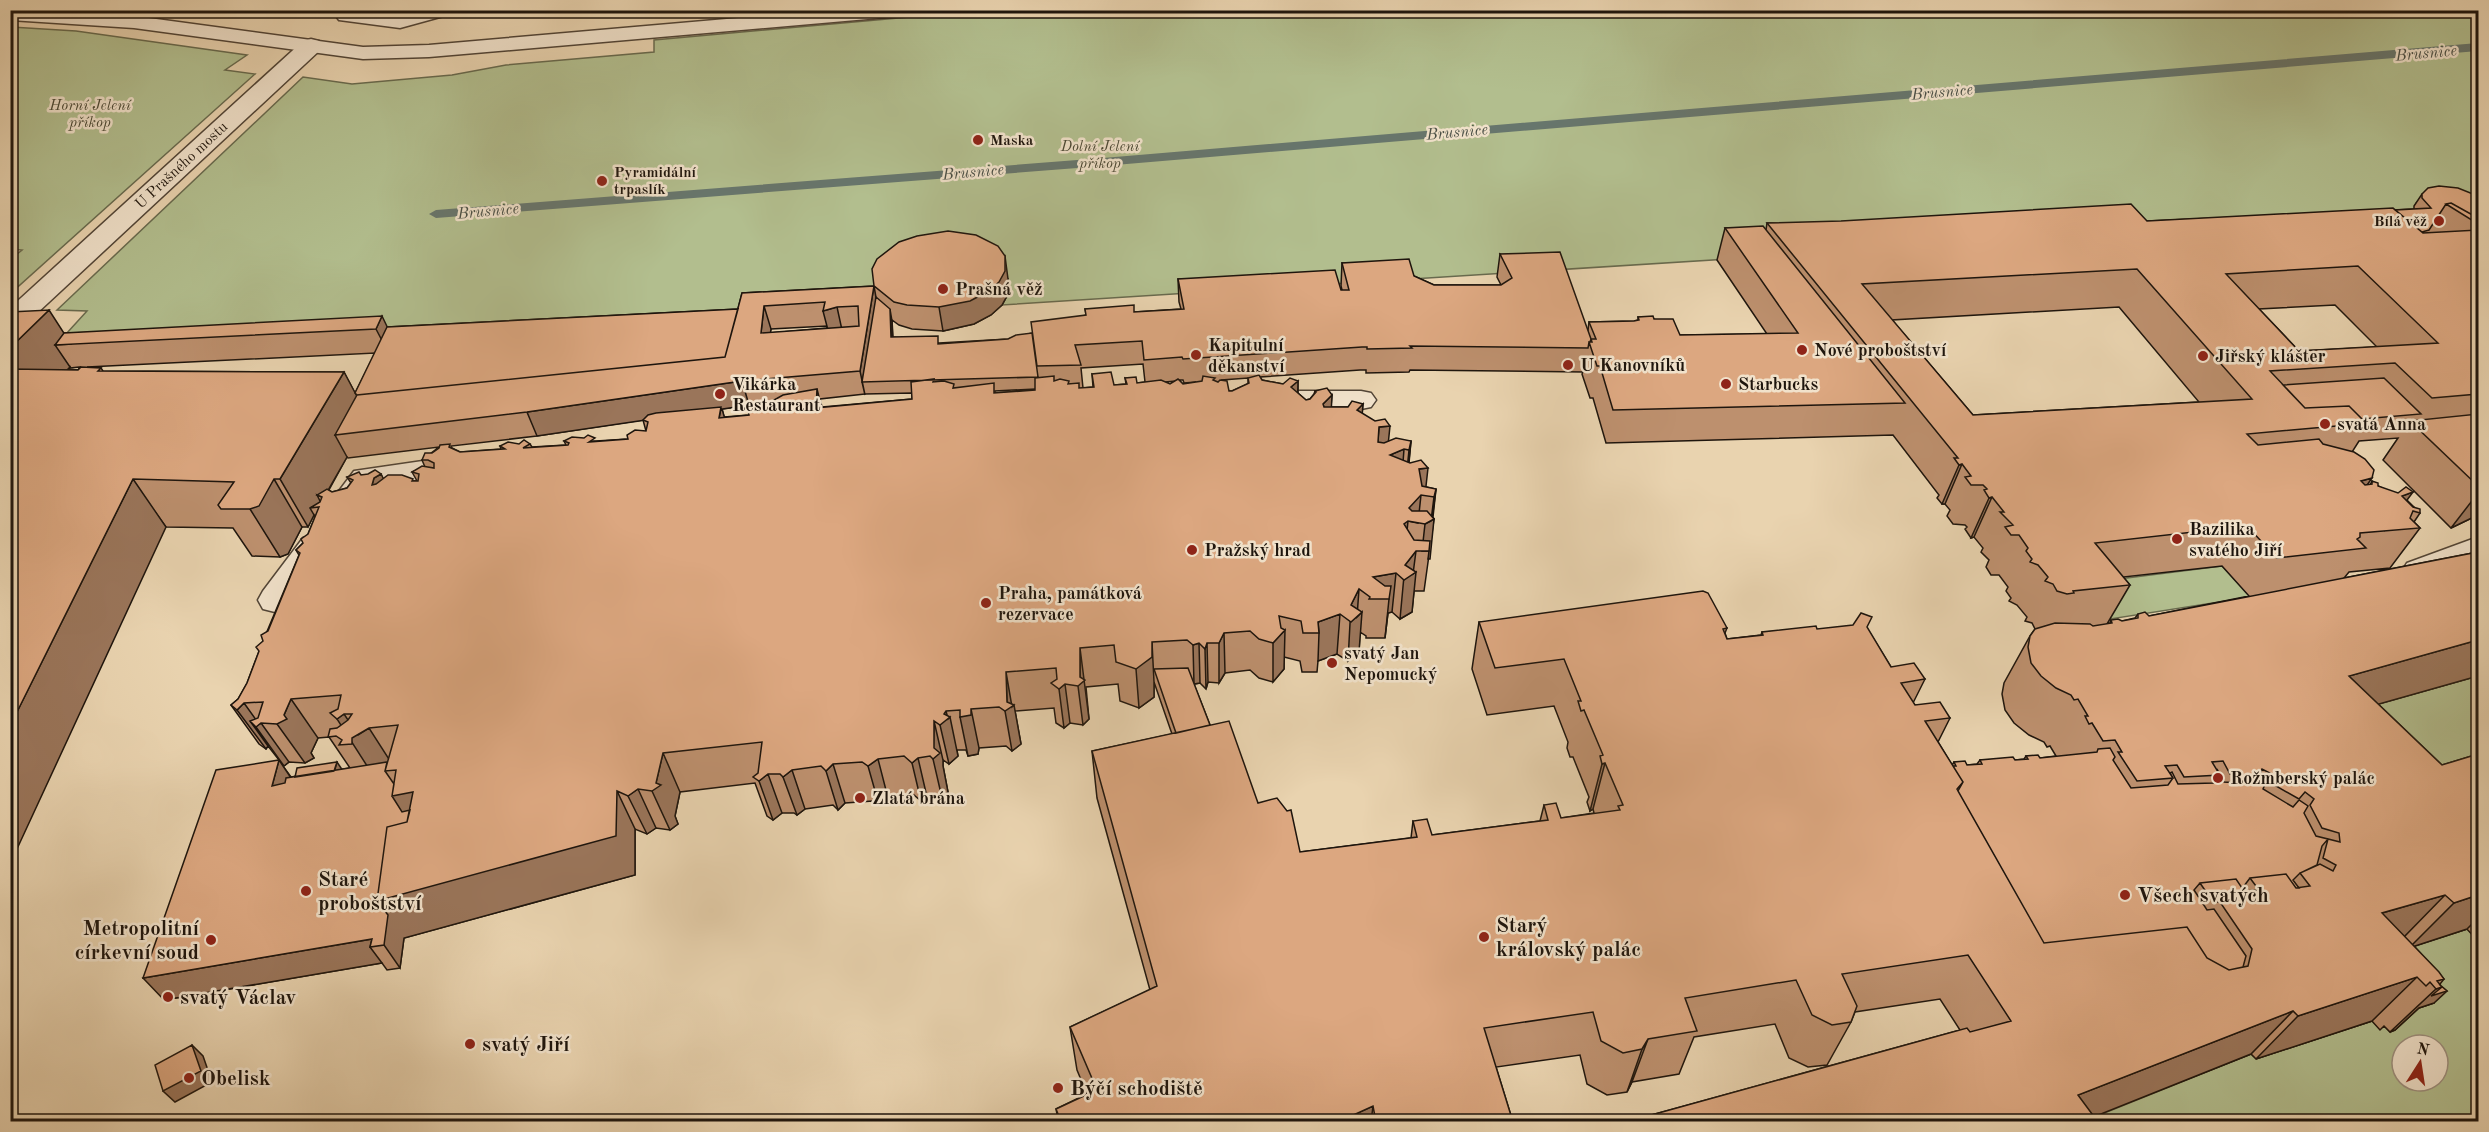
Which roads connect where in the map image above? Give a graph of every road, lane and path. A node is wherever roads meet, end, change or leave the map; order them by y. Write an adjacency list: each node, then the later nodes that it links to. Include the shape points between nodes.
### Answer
1 (444, 10): 3 (lane, via 400,22)
2 (902, 10): 5 (lane, via 429,51 363,53)
3 (350, 13): 5 (lane, U Prašného mostu)
4 (10, 14): 5 (lane, via 134,22)
5 (311, 46): 6 (street, U Prašného mostu)
6 (10, 323)
7 (1256, 400): 8 (street)
8 (1360, 400)
9 (486, 462): 12 (street, via 365,478)
10 (2478, 548): 11 (street)
11 (2389, 582)
12 (275, 600)

